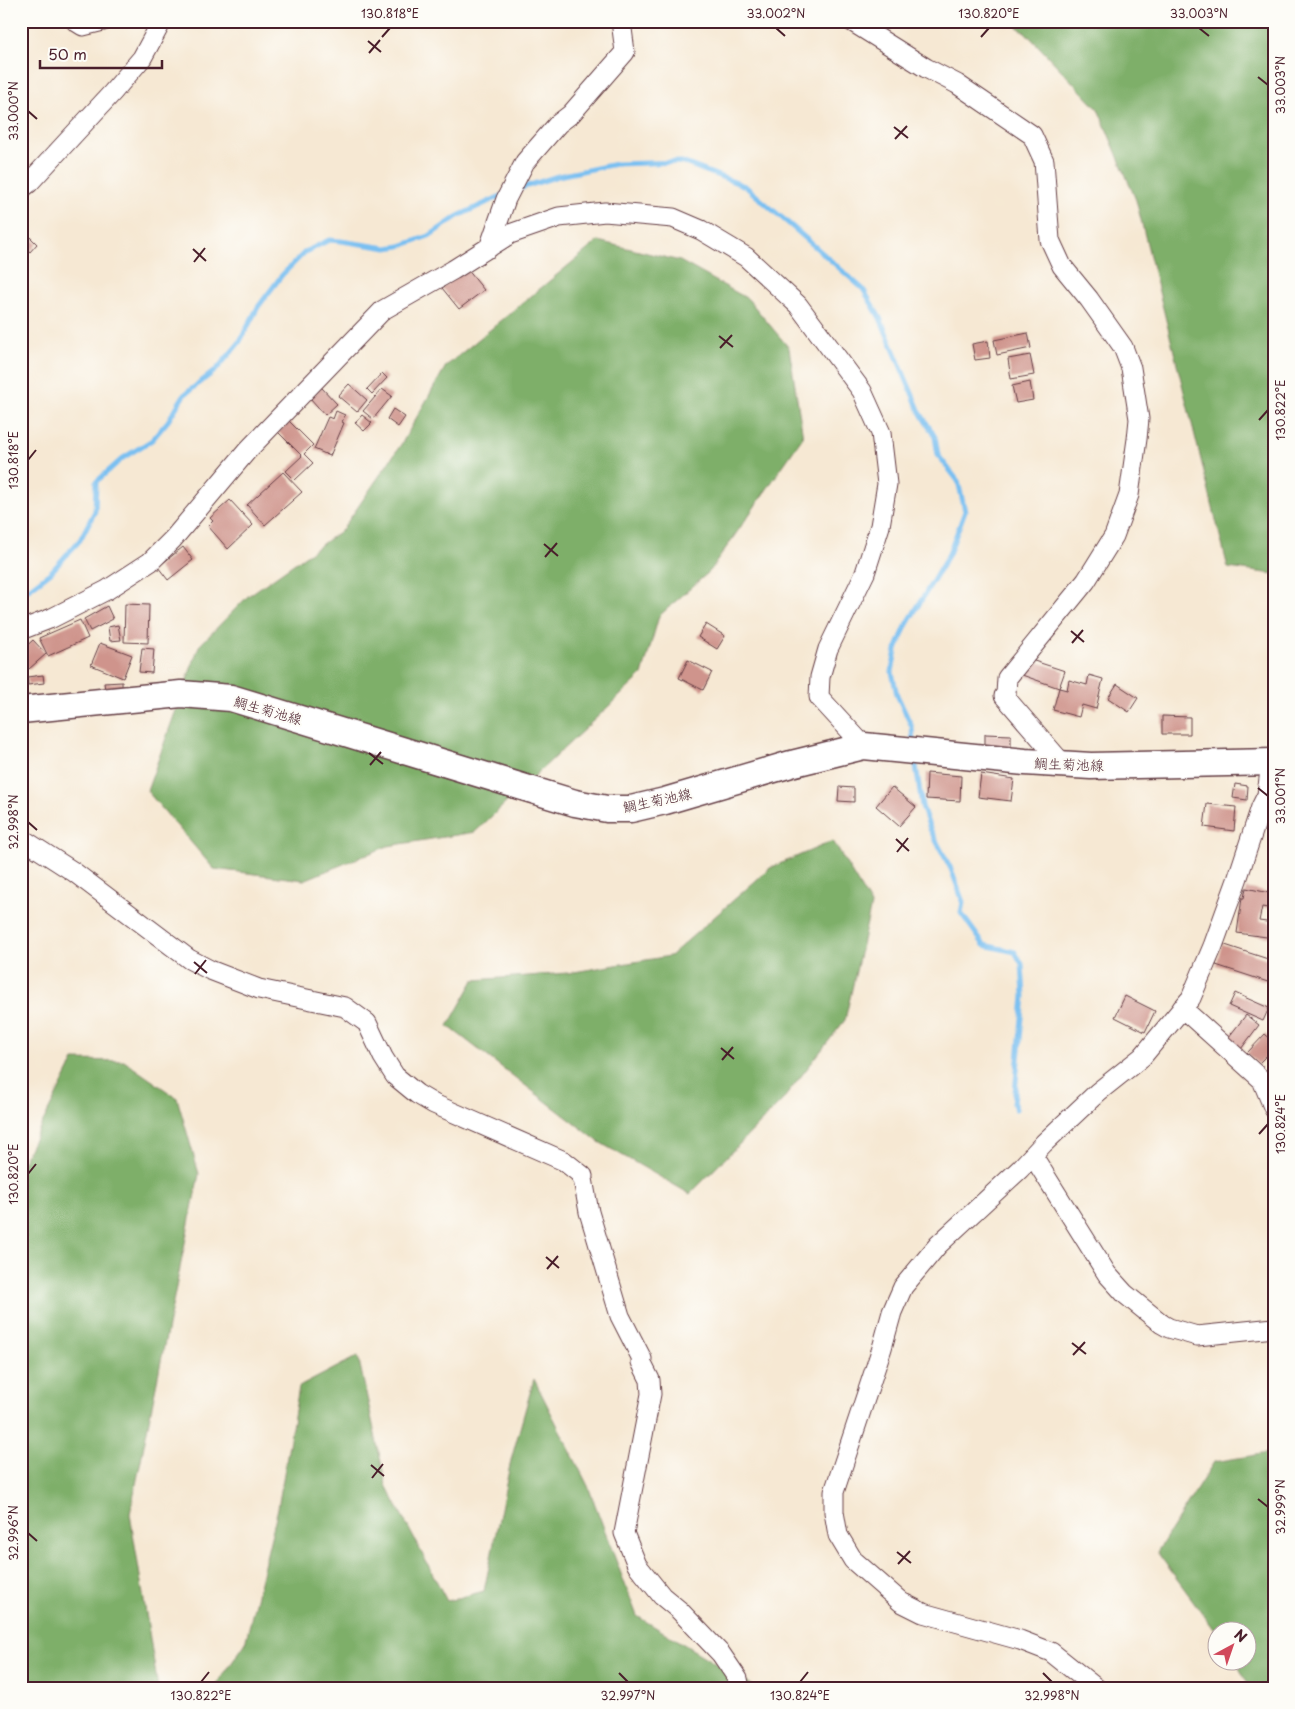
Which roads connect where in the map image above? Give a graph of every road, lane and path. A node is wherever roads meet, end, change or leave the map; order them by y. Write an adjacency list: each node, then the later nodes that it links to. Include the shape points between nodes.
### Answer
1 (76, 21): 2 (street, via 83,26)
2 (103, 21)
3 (162, 21): 6 (street, via 142,58)
4 (621, 21): 7 (street, via 625,52 525,162 506,199)
5 (851, 21): 12 (street, via 957,84 1032,135 1044,161 1050,240 1062,266 1123,347 1131,368 1138,419 1137,440 1129,495 1114,536 1086,581 1007,678 1004,696)
6 (21, 189)
7 (489, 248): 8 (street, via 383,310 247,451 150,562 91,598); 10 (street, via 510,234 559,217 606,212 672,218 701,230 746,257 798,305 862,391 881,433 887,484 880,526 865,574 828,649 820,676 819,698)
8 (21, 630)
9 (21, 710): 10 (main road, 鯛生菊池線, via 181,694 231,698 575,804 607,809 631,809 665,801)
10 (864, 746): 12 (main road, 鯛生菊池線)
11 (1272, 762): 12 (main road, 鯛生菊池線, via 1091,766); 14 (street, via 1267,795 1213,946 1191,998)
12 (1062, 763)
13 (21, 838): 18 (street, via 210,970 260,989 345,1007 367,1023 395,1076 417,1094 564,1161 583,1176 589,1212 620,1316 650,1380 651,1394 624,1533 637,1565 662,1596 721,1654 738,1679)
14 (1182, 1008): 15 (street, via 1262,1080); 16 (street, via 1142,1057 1098,1092)
15 (1274, 1109)
16 (1033, 1156): 17 (street, via 1107,1274 1125,1294 1162,1324 1198,1336); 19 (street, via 938,1244 902,1287 834,1492 834,1512 838,1535 853,1560 901,1602 923,1613 1051,1652)
17 (1274, 1328)
18 (740, 1688)
19 (1096, 1688)

